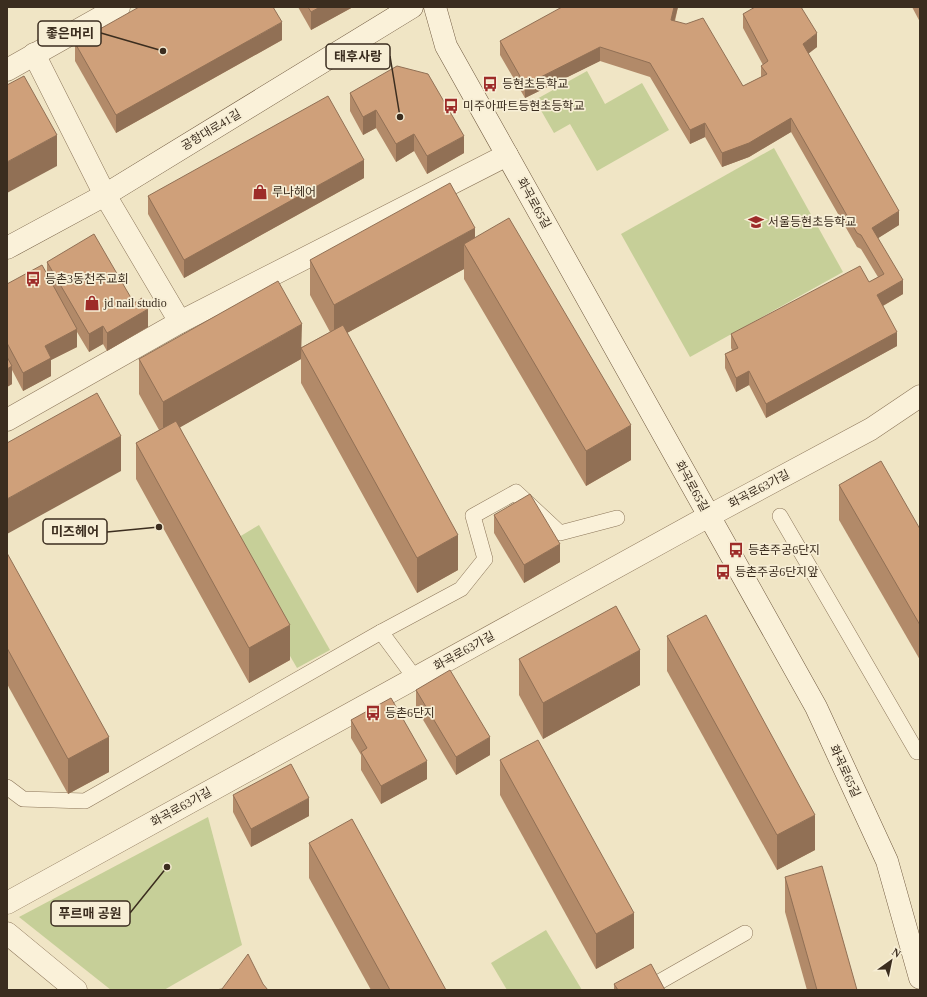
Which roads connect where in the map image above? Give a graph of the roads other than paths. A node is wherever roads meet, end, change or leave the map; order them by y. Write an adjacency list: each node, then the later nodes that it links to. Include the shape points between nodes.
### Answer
1 (119, 7): 4 (street)
2 (412, 7): 7 (street, 공항대로41길)
3 (436, 7): 6 (street, 화곡로65길, via 446,46)
4 (34, 54): 5 (street); 7 (street)
5 (7, 70)
6 (507, 155): 9 (street); 12 (street, 화곡로65길)
7 (105, 195): 8 (street, 공항대로41길); 9 (street)
8 (7, 248)
9 (180, 322): 11 (street)
10 (920, 396): 12 (street, 화곡로63가길, via 871,430)
11 (7, 420)
12 (709, 516): 16 (street, 화곡로63가길); 22 (street, 화곡로65길, via 816,708 884,854)
13 (780, 516): 17 (lane, via 917,752)
14 (617, 518): 15 (lane, via 560,533 516,492 473,516 485,559 461,589)
15 (381, 632): 16 (lane); 18 (lane, via 85,801 23,799)
16 (415, 678): 19 (street, 화곡로63가길)
17 (920, 750)
18 (7, 787)
19 (7, 903)
20 (7, 933): 23 (street)
21 (745, 934): 24 (lane)
22 (920, 978)
23 (76, 990)
24 (645, 990)

